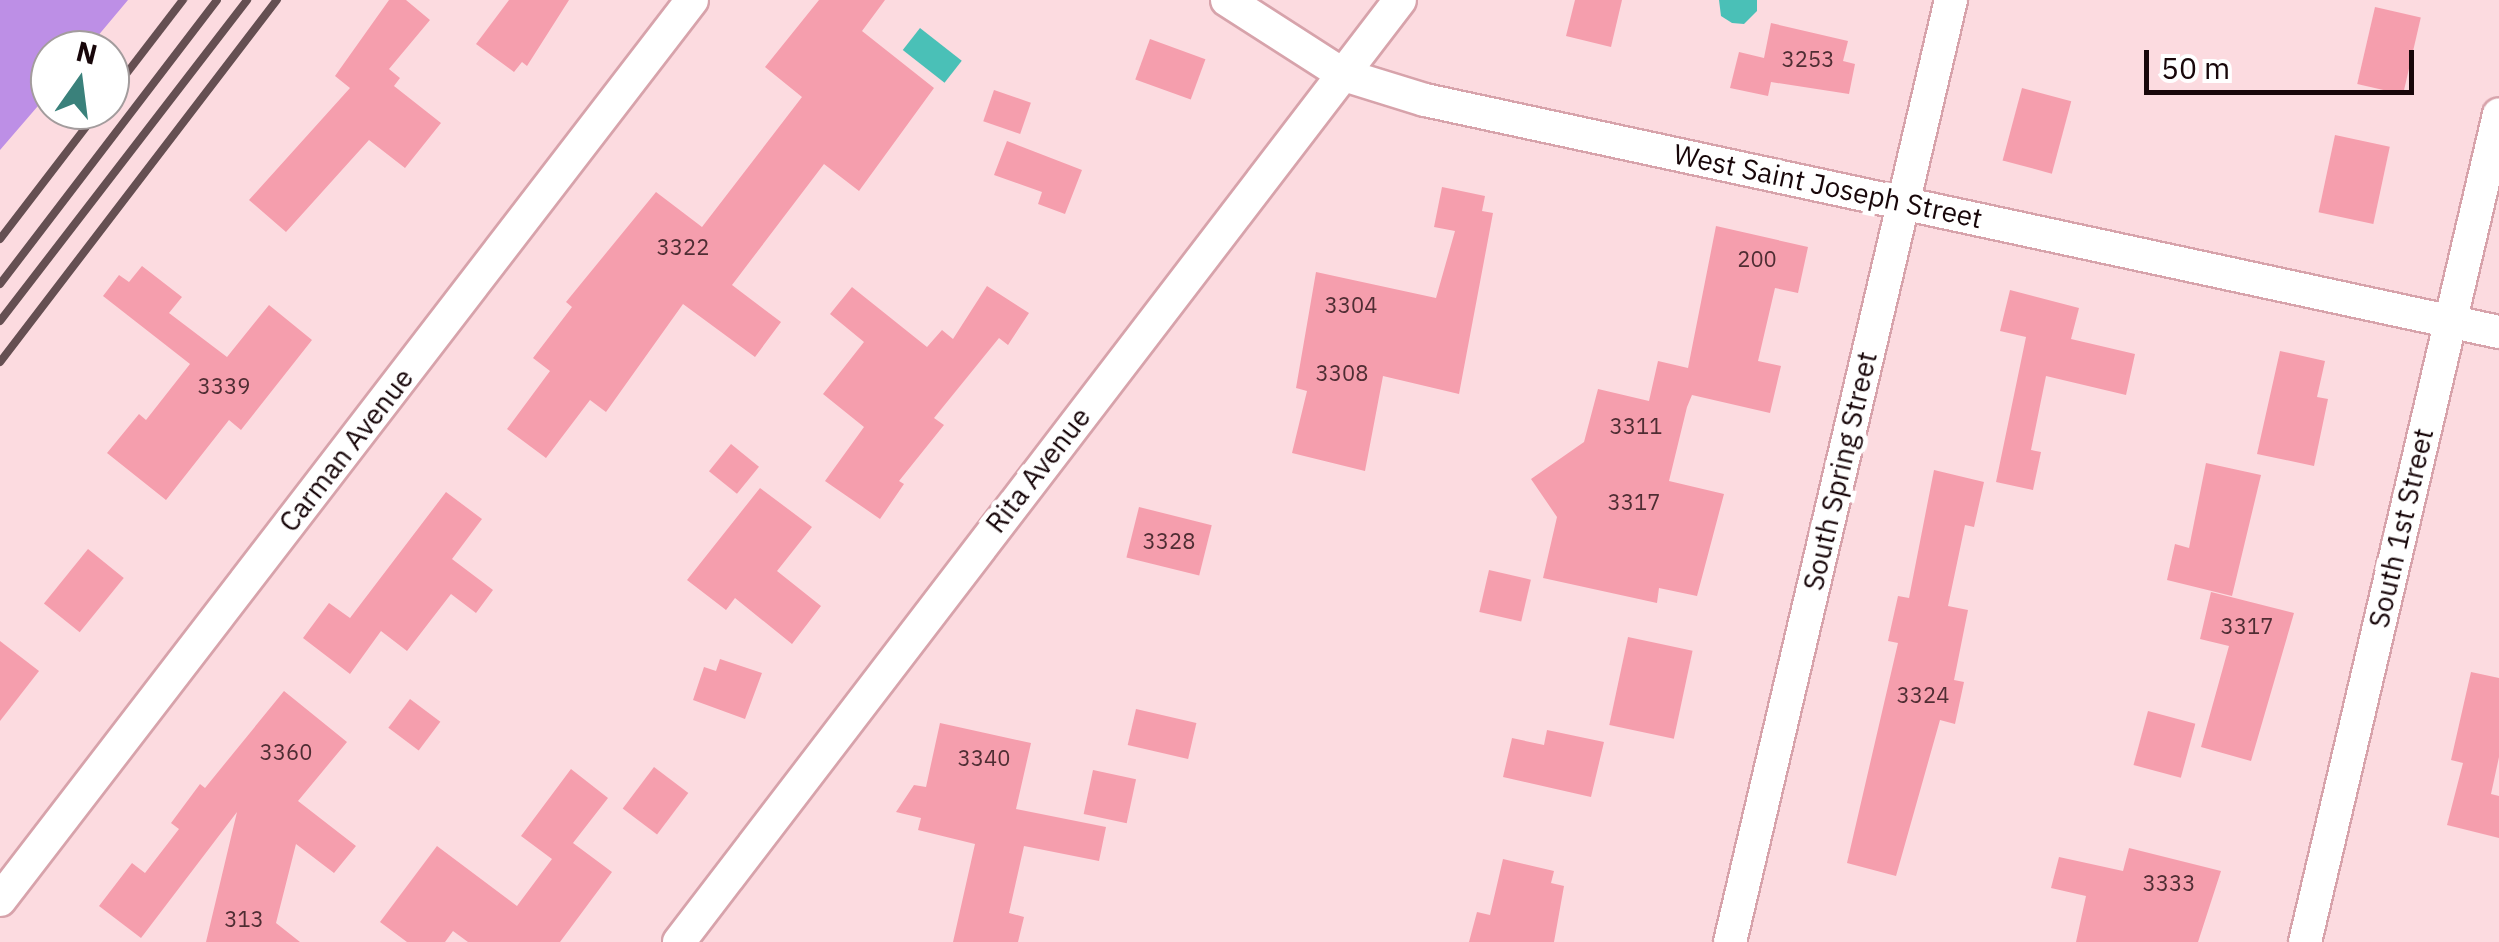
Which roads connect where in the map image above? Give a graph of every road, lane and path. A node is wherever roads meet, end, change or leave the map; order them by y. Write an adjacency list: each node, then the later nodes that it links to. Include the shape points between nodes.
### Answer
1 (692, 0): 10 (street, Carman Avenue)
2 (1226, 0): 5 (street, West Saint Joseph Street)
3 (1400, 0): 5 (street, Rita Avenue)
4 (1951, 0): 7 (street, South Spring Street)
5 (1344, 74): 7 (street, West Saint Joseph Street, via 1425,100); 11 (street, Rita Avenue)
6 (2499, 114): 8 (street, South 1st Street)
7 (1904, 202): 8 (street, West Saint Joseph Street); 12 (street, South Spring Street)
8 (2450, 321): 9 (street, West Saint Joseph Street); 13 (street, South 1st Street)
9 (2499, 332)
10 (0, 900)
11 (679, 942)
12 (1730, 942)
13 (2305, 942)

